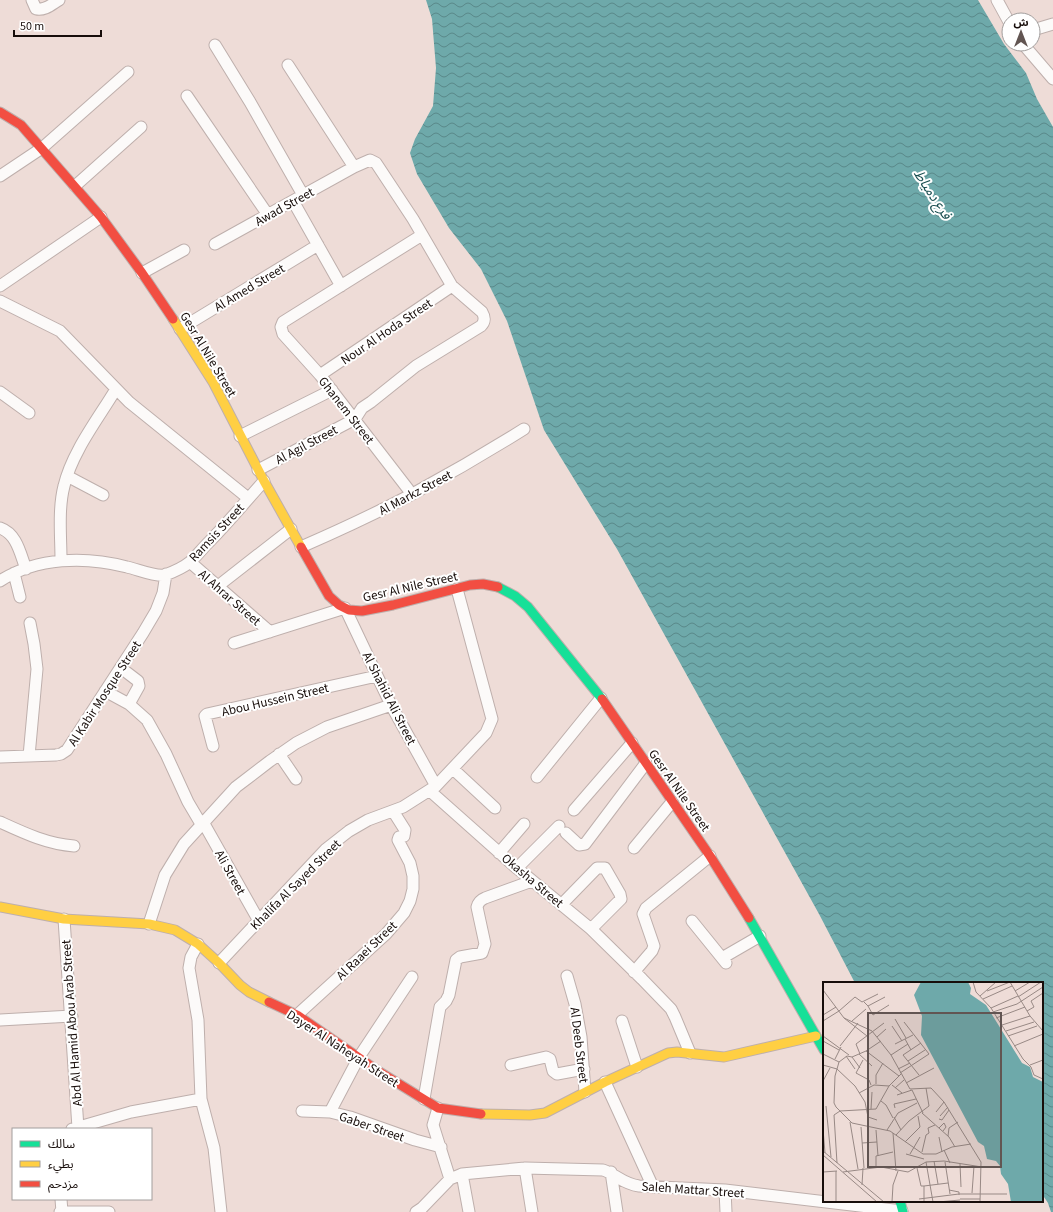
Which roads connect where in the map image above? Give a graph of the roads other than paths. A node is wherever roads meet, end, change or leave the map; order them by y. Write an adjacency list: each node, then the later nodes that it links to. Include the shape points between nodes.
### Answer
1 (32, 0): 2 (street, via 36,9 41,10)
2 (59, 0)
3 (997, 0): 4 (street)
4 (1004, 12)
5 (1053, 24): 6 (street)
6 (1041, 28)
7 (215, 45): 19 (street, via 250,102)
8 (1030, 52): 11 (street)
9 (288, 65): 16 (street)
10 (128, 72): 15 (street)
11 (1053, 79)
12 (188, 96): 20 (street)
13 (0, 112): 15 (street, Gesr Al Nile Street, via 21,125)
14 (141, 127): 18 (street)
15 (42, 148): 17 (street); 18 (street, Gesr Al Nile Street)
16 (354, 167): 19 (street, Awad Street); 22 (street, Awad Street, via 367,160 376,163)
17 (0, 176)
18 (75, 186): 21 (street, Gesr Al Nile Street)
19 (298, 198): 20 (street, Awad Street); 24 (street)
20 (268, 215): 23 (street, Awad Street)
21 (101, 217): 26 (street, Gesr Al Nile Street); 27 (street)
22 (422, 235): 28 (street); 29 (street, Awad Street)
23 (215, 244)
24 (318, 245): 28 (street); 31 (street, Al Amed Street)
25 (184, 250): 26 (street)
26 (142, 273): 31 (street, Gesr Al Nile Street)
27 (0, 286)
28 (341, 286): 32 (street, Ghanem Street, via 283,322 281,327 284,334)
29 (452, 286): 32 (street, Nour Al Hoda Street); 37 (street, Awad Street, via 482,312 483,324 416,366 362,408)
30 (0, 301): 33 (street, via 60,331)
31 (180, 329): 39 (street, Gesr Al Nile Street, via 213,382)
32 (320, 375): 34 (street, Ghanem Street)
33 (116, 389): 41 (street, via 78,452); 45 (street)
34 (332, 390): 37 (street, Ghanem Street); 39 (street)
35 (0, 392): 36 (street)
36 (29, 413)
37 (355, 419): 40 (street, Al Agil Street); 43 (street, Ghanem Street)
38 (524, 429): 48 (street, Al Markz Street, via 415,493)
39 (240, 436): 40 (street, Gesr Al Nile Street)
40 (258, 470): 42 (street, Gesr Al Nile Street)
41 (67, 476): 44 (street); 49 (street, via 62,508)
42 (264, 480): 45 (street, Ramsis Street); 47 (street, Gesr Al Nile Street)
43 (408, 489)
44 (103, 495)
45 (248, 498): 50 (street, Ramsis Street)
46 (0, 528): 51 (street, via 6,530 16,541)
47 (291, 529): 48 (street, Gesr Al Nile Street); 55 (street)
48 (302, 548): 58 (street, Gesr Al Nile Street, via 329,596)
49 (61, 560): 51 (street); 53 (street, via 125,566 159,576)
50 (190, 562): 53 (street, Ramsis Street); 55 (street, Al Ahrar Street)
51 (26, 569): 52 (street)
52 (14, 573): 54 (street); 57 (street)
53 (166, 574): 62 (street, Al Kabir Mosque Street, via 160,603)
54 (0, 581)
55 (218, 586): 60 (street, Al Ahrar Street)
56 (457, 589): 58 (street, Gesr Al Nile Street, via 397,605 367,610); 65 (street, Gesr Al Nile Street, via 472,585 488,585 517,596); 74 (street, Khalifa Al Sayed Street, via 492,719 486,733)
57 (20, 597)
58 (345, 608): 60 (street); 63 (street, Al Shahid Ali Street)
59 (30, 624): 71 (street, via 37,669)
60 (270, 632): 61 (street)
61 (234, 643)
62 (121, 668): 64 (street, Al Kabir Mosque Street); 66 (street, via 139,684)
63 (377, 676): 67 (street, Al Shahid Ali Street); 69 (street, Abou Hussein Street, via 207,714 205,716)
64 (105, 691): 66 (street, Ali Street); 71 (street, Al Kabir Mosque Street, via 64,752 56,755)
65 (601, 698): 68 (street, Gesr Al Nile Street); 75 (street)
66 (129, 704): 83 (street, Ali Street, via 147,720 188,802)
67 (391, 705): 70 (street, via 327,727); 77 (street, Al Shahid Ali Street)
68 (632, 743): 73 (street, Gesr Al Nile Street); 80 (street)
69 (213, 746)
70 (279, 754): 76 (street); 83 (street, via 236,787)
71 (29, 756): 72 (street, Al Kabir Mosque Street)
72 (0, 757)
73 (646, 763): 78 (street, Gesr Al Nile Street); 89 (street, via 585,844 579,845 562,829)
74 (453, 769): 77 (street, Khalifa Al Sayed Street); 79 (street)
75 (537, 777)
76 (296, 779)
77 (433, 789): 81 (street, Khalifa Al Sayed Street); 87 (street, Okasha Street)
78 (672, 802): 86 (street); 88 (street, Gesr Al Nile Street)
79 (495, 808)
80 (574, 810)
81 (393, 811): 94 (street, Khalifa Al Sayed Street, via 368,820 326,849); 106 (street, Al Raaei Street, via 405,830 404,836 398,840 410,863 413,876 410,901 404,913 386,934)
82 (0, 822): 85 (street, via 44,841)
83 (202, 823): 94 (street, Ali Street); 96 (street, via 184,844 165,875)
84 (524, 824): 87 (street)
85 (74, 846)
86 (634, 848)
87 (499, 853): 89 (street, Okasha Street)
88 (710, 856): 98 (street, Gesr Al Nile Street); 103 (street, via 646,908 643,914 654,946)
89 (517, 868): 90 (street, Okasha Street)
90 (532, 881): 91 (street, Okasha Street); 120 (street, via 484,898 477,904 484,949 482,953 456,960 449,995 440,1007)
91 (562, 904): 97 (street, Okasha Street); 97 (street, via 597,868 605,868 620,894 620,899)
92 (0, 907): 93 (street, Dayer Al Naheyah Street)
93 (64, 919): 96 (street, Dayer Al Naheyah Street); 107 (street, Abd Al Hamid Abou Arab Street)
94 (259, 921): 102 (street, Khalifa Al Sayed Street)
95 (692, 921): 98 (street, via 724,960)
96 (150, 924): 99 (street, Dayer Al Naheyah Street, via 175,930)
97 (591, 929): 100 (street, Okasha Street)
98 (760, 936): 110 (street, Gesr Al Nile Street)
99 (198, 944): 102 (street, Dayer Al Naheyah Street); 119 (street, via 191,957 190,968 198,1020)
100 (610, 948): 101 (street); 103 (street, Okasha Street)
101 (600, 954)
102 (219, 963): 106 (street, Dayer Al Naheyah Street, via 249,992)
103 (634, 972): 112 (street, Okasha Street, via 671,1009)
104 (567, 976): 116 (street, Al Deeb Street, via 579,1024)
105 (412, 977): 113 (street)
106 (297, 1015): 113 (street, Dayer Al Naheyah Street)
107 (72, 1016): 108 (street); 124 (street, Abd Al Hamid Abou Arab Street)
108 (0, 1020)
109 (622, 1021): 115 (street)
110 (816, 1036): 111 (street, Gesr Al Nile Street); 112 (street, Dayer Al Naheyah Street, via 724,1057)
111 (823, 1048)
112 (690, 1053): 115 (street, Dayer Al Naheyah Street, via 668,1054)
113 (359, 1057): 120 (street, Dayer Al Naheyah Street); 123 (street)
114 (511, 1065): 116 (street, via 546,1057 550,1059 553,1071 557,1074)
115 (637, 1067): 117 (street, Dayer Al Naheyah Street)
116 (584, 1069): 118 (street, Al Deeb Street)
117 (604, 1082): 118 (street, Dayer Al Naheyah Street); 130 (street)
118 (585, 1092): 121 (street, Dayer Al Naheyah Street, via 539,1114 473,1114)
119 (201, 1099): 124 (street, via 132,1112); 137 (street, via 214,1148)
120 (424, 1099): 121 (street, Dayer Al Naheyah Street)
121 (438, 1108): 125 (street, via 433,1125)
122 (302, 1111): 123 (street, Gaber Street)
123 (330, 1112): 125 (street, Gaber Street)
124 (75, 1128)
125 (441, 1147): 129 (street)
126 (525, 1168): 127 (street, Saleh Mattar Street, via 598,1169); 128 (street, Saleh Mattar Street); 140 (street)
127 (611, 1172): 130 (street, Saleh Mattar Street, via 631,1185); 141 (street)
128 (462, 1174): 129 (street, Saleh Mattar Street); 139 (street)
129 (450, 1179): 138 (street)
130 (653, 1187): 131 (street, Saleh Mattar Street)
131 (725, 1190): 133 (street, Saleh Mattar Street); 142 (street)
132 (61, 1200): 135 (street)
133 (837, 1208): 134 (street, Saleh Mattar Street)
134 (902, 1208)
135 (61, 1212): 136 (street)
136 (109, 1212)
137 (221, 1212)
138 (416, 1212)
139 (469, 1212)
140 (532, 1212)
141 (617, 1212)
142 (726, 1212)

